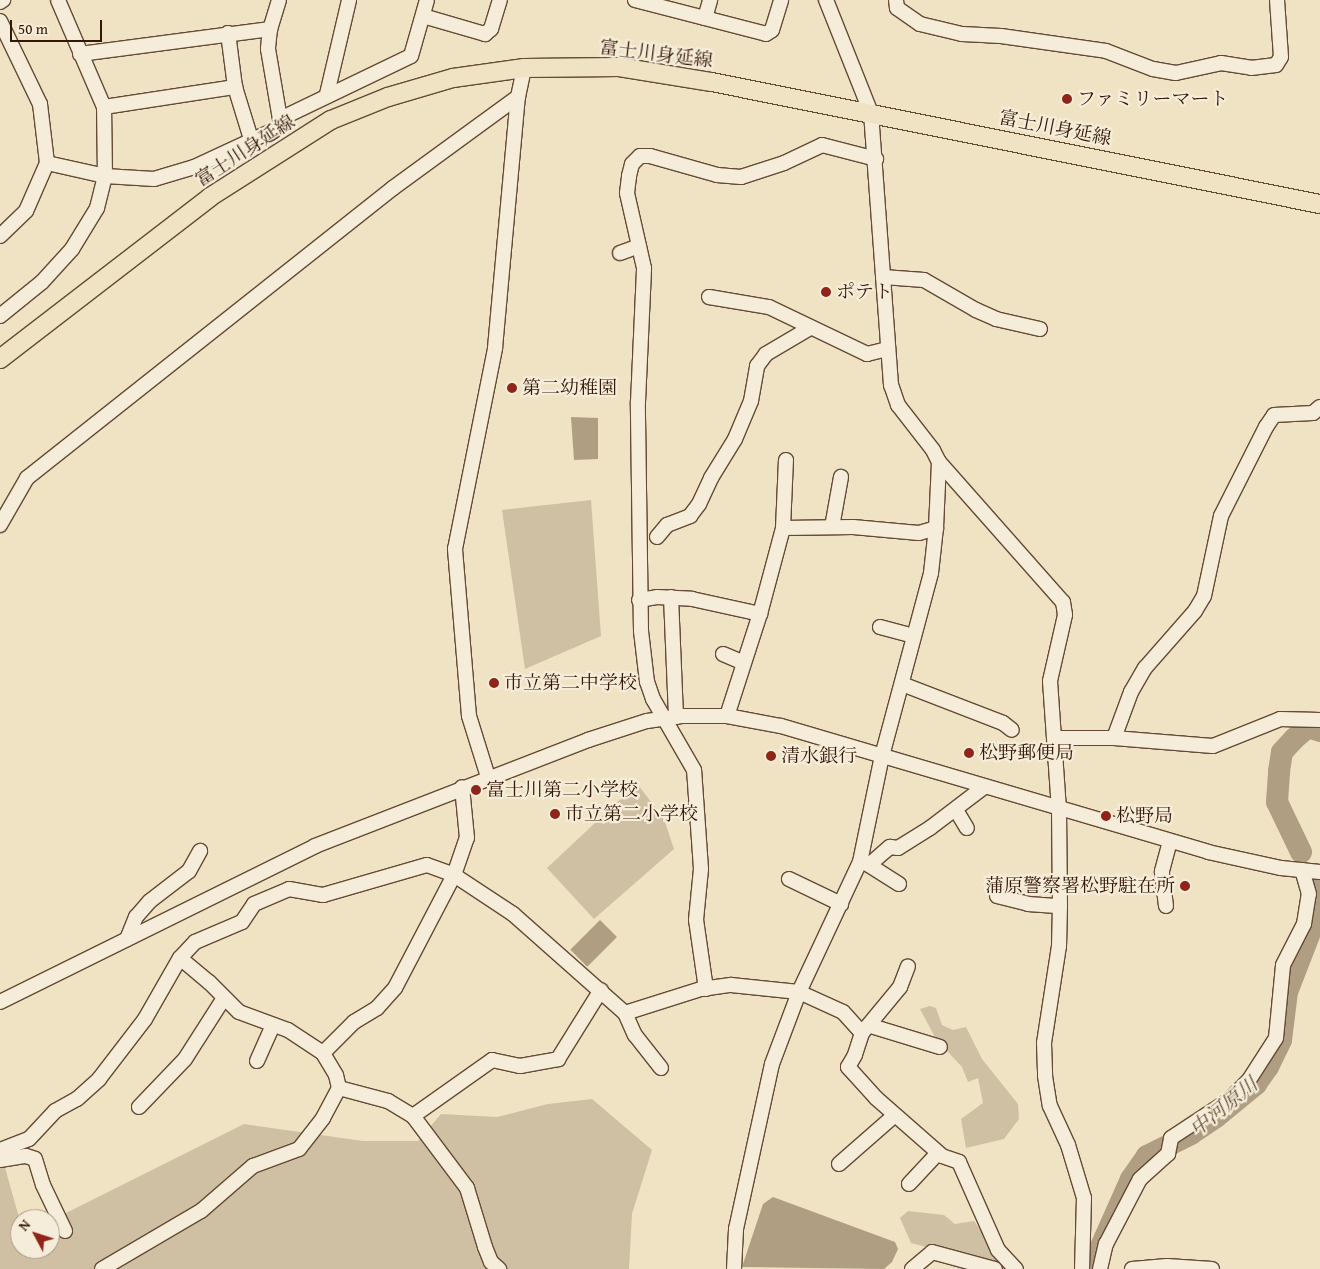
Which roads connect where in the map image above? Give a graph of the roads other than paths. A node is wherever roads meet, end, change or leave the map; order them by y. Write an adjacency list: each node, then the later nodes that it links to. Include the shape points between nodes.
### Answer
1 (58, 0): 17 (street)
2 (279, 0): 15 (street)
3 (349, 0): 20 (street)
4 (427, 0): 12 (street)
5 (500, 0): 12 (street, via 492,30 485,34)
6 (637, 0): 13 (street)
7 (710, 0): 13 (street)
8 (780, 0): 13 (street, via 772,30 766,34)
9 (826, 0): 23 (street)
10 (896, 0): 11 (street, via 897,8 920,24 962,34 1106,50 1153,69 1176,73 1221,63 1251,68 1276,65 1282,57)
11 (1277, 0)
12 (424, 16): 20 (street, via 411,56)
13 (705, 18)
14 (0, 21): 27 (street, via 40,104)
15 (270, 29): 16 (street); 20 (street, via 268,49 280,119)
16 (228, 33): 17 (street); 19 (street)
17 (80, 54): 22 (street)
18 (524, 68): 21 (street); 23 (main road, 富士川身延線, via 619,68); 39 (main road, 富士川身延線, via 453,78 388,97 331,120 210,197)
19 (235, 87): 22 (street); 25 (street)
20 (327, 94)
21 (518, 97): 44 (street, via 393,188 27,478); 64 (street, via 495,348 455,549 469,716)
22 (104, 107): 28 (street)
23 (871, 113): 26 (street); 29 (main road, 富士川身延線)
24 (280, 127): 25 (street)
25 (250, 139): 28 (street, via 194,168 154,179)
26 (876, 159): 31 (street, via 822,145 777,166 741,177 717,175 660,156 640,156 632,164 627,193); 33 (street)
27 (48, 163): 28 (street); 30 (street, via 26,212)
28 (105, 176): 35 (street, via 97,208 72,249 42,282)
29 (1320, 204)
30 (0, 236)
31 (639, 246): 32 (street); 50 (street, via 644,268 638,402)
32 (620, 253)
33 (883, 277): 37 (street, via 924,280 996,319); 38 (street)
34 (709, 297): 36 (street, via 769,308)
35 (0, 316)
36 (810, 328): 38 (street, via 867,354); 48 (street, via 766,354 757,366 751,402 735,439 699,504 690,516 667,525)
37 (1040, 329)
38 (887, 349): 42 (street, via 891,385 898,405)
39 (0, 359)
40 (1320, 407): 62 (street, via 1313,413 1274,415 1266,427 1221,516 1204,596 1196,611 1145,668 1131,692)
41 (786, 460): 46 (street)
42 (939, 462): 47 (street); 61 (street, via 1063,602 1065,615 1050,681)
43 (841, 477): 45 (street)
44 (0, 525)
45 (832, 527): 46 (street); 47 (street, via 919,533)
46 (783, 528): 51 (street)
47 (936, 528): 53 (street, via 931,573)
48 (657, 537)
49 (671, 597): 50 (street); 51 (street); 58 (street)
50 (639, 600): 58 (street, via 647,682)
51 (760, 614): 55 (street)
52 (880, 627): 53 (street)
53 (914, 636): 56 (street)
54 (723, 654): 55 (street)
55 (742, 662): 57 (street)
56 (902, 684): 60 (street, via 1004,723); 63 (street)
57 (727, 716): 58 (street); 63 (street, via 781,726)
58 (670, 718): 64 (street, via 629,726); 85 (street, via 694,770 701,869 696,920)
59 (1320, 720): 62 (street, via 1280,719 1213,746)
60 (1012, 730)
61 (1056, 738): 62 (street); 68 (street)
62 (1114, 738)
63 (882, 756): 66 (street); 72 (street)
64 (488, 777): 65 (street)
65 (462, 787): 75 (street, via 466,838); 82 (street, via 315,846)
66 (984, 787): 67 (street); 68 (street)
67 (956, 810): 69 (street); 72 (street, via 898,848 890,847)
68 (1059, 810): 70 (street); 80 (street)
69 (967, 828)
70 (1170, 841): 73 (street, via 1249,862); 81 (street, via 1162,871)
71 (200, 851): 82 (street, via 189,871 129,915)
72 (865, 862): 77 (street); 79 (street)
73 (1302, 870): 74 (street); 114 (street, via 1309,894 1304,924 1283,965 1276,1038 1250,1080 1230,1100 1171,1138 1168,1154 1140,1179 1106,1244)
74 (1320, 872)
75 (454, 876): 83 (street, via 427,865 323,895 289,889 254,904 242,922 195,942); 86 (street, via 513,914 579,975); 94 (street, via 395,988 377,1008 354,1022)
76 (789, 879): 79 (street)
77 (899, 884)
78 (997, 896): 80 (street, via 1028,904)
79 (841, 904): 87 (street)
80 (1060, 906): 113 (street, via 1059,946 1044,1043 1044,1076 1050,1106 1068,1145 1084,1198)
81 (1166, 906)
82 (127, 939): 89 (street)
83 (180, 958): 88 (street); 101 (street, via 146,1019 99,1079 77,1099 55,1111 29,1138)
84 (908, 966): 92 (street, via 900,987)
85 (706, 988): 87 (street, via 731,984); 90 (street, via 639,1006)
86 (601, 990): 90 (street); 100 (street, via 558,1059 520,1066 492,1060)
87 (799, 992): 92 (street, via 843,1012); 109 (street, via 772,1064 755,1135 736,1229)
88 (224, 998): 91 (street, via 239,1012); 98 (street, via 186,1059)
89 (0, 1002)
90 (625, 1014): 96 (street, via 635,1034)
91 (273, 1025): 94 (street, via 288,1030); 95 (street)
92 (866, 1029): 93 (street); 99 (street, via 848,1067)
93 (940, 1047)
94 (323, 1053): 97 (street, via 336,1075)
95 (257, 1061)
96 (661, 1068)
97 (338, 1088): 100 (street, via 388,1101); 107 (street, via 323,1118 300,1149 253,1166 201,1211)
98 (139, 1107)
99 (895, 1115): 102 (street); 104 (street)
100 (413, 1116): 108 (street, via 467,1188 485,1247 491,1262)
101 (0, 1150)
102 (938, 1153): 105 (street); 112 (street, via 959,1162 998,1250)
103 (0, 1160): 106 (street, via 26,1156 35,1159 43,1185)
104 (839, 1164)
105 (909, 1184)
106 (65, 1231)
107 (102, 1269)
108 (499, 1269)
109 (734, 1269)
110 (912, 1269): 111 (street, via 932,1252)
111 (995, 1269)
112 (1016, 1269)
113 (1082, 1269)
114 (1100, 1269)
115 (1132, 1269): 116 (street, via 1167,1266)
116 (1212, 1269)

